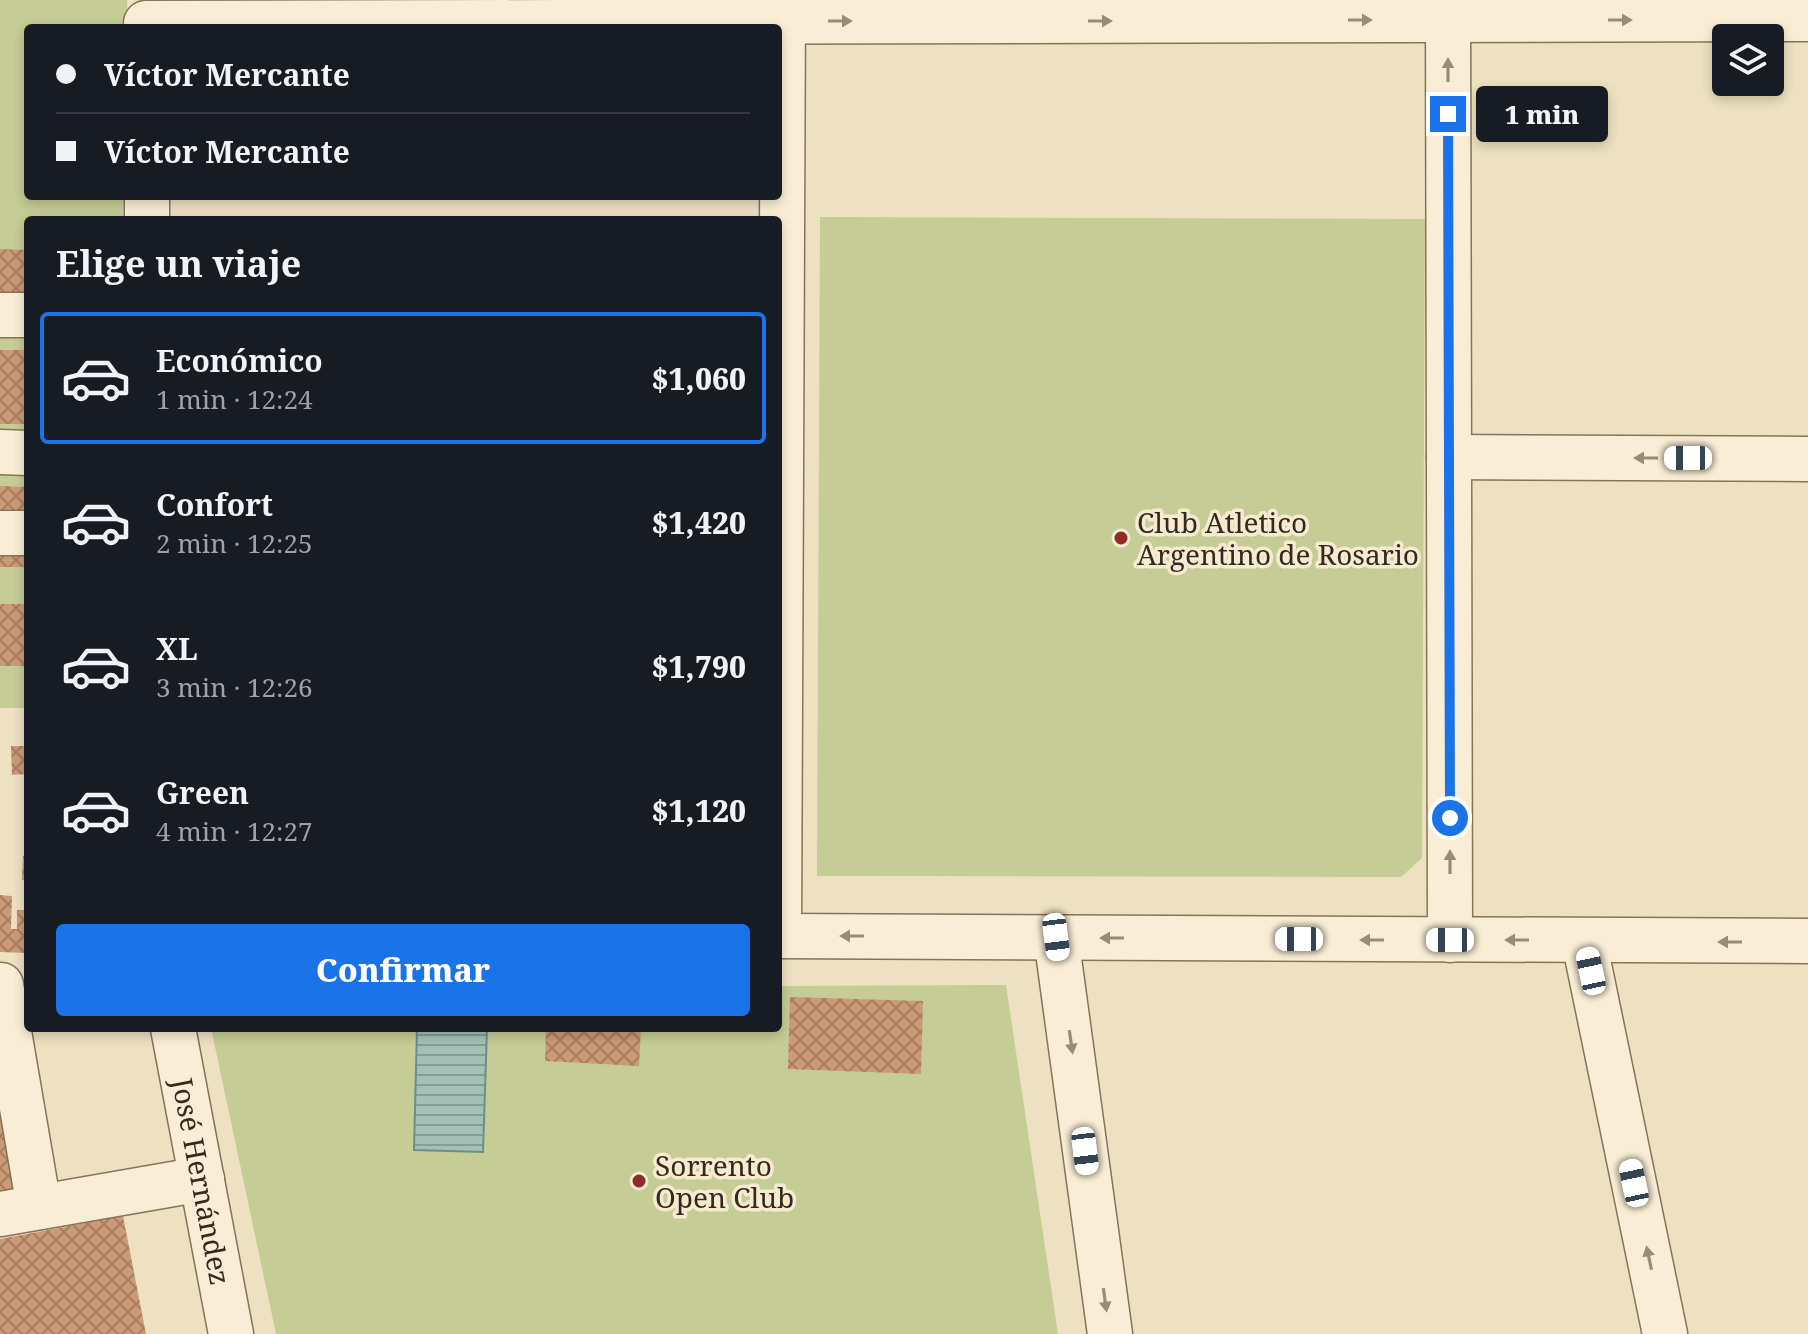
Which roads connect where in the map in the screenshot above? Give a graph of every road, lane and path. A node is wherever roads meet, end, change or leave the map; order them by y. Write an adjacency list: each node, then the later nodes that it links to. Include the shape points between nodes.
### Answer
1 (1448, 10): 2 (street, one-way to 1); 4 (street, one-way to 4); 10 (street, one-way to 1)
2 (783, 11): 3 (street); 5 (street)
3 (146, 17)
4 (1808, 19)
5 (782, 196)
6 (0, 315): 7 (street)
7 (24, 315)
8 (0, 452): 9 (street)
9 (24, 453)
10 (1449, 457): 11 (street, one-way to 10); 16 (street, one-way to 10)
11 (1808, 459)
12 (0, 533): 13 (street)
13 (24, 533)
14 (782, 936): 15 (street, one-way to 14)
15 (1056, 937): 16 (street, one-way to 15); 25 (street, one-way to 25)
16 (1450, 940): 17 (street, one-way to 16)
17 (1584, 941): 18 (street, one-way to 17); 26 (street, one-way to 17)
18 (1808, 941)
19 (24, 984): 20 (street)
20 (0, 985): 23 (street)
21 (174, 1032): 22 (street, José Hernández)
22 (202, 1179): 23 (street); 24 (street, José Hernández)
23 (20, 1210)
24 (231, 1334)
25 (1110, 1334)
26 (1665, 1334)

